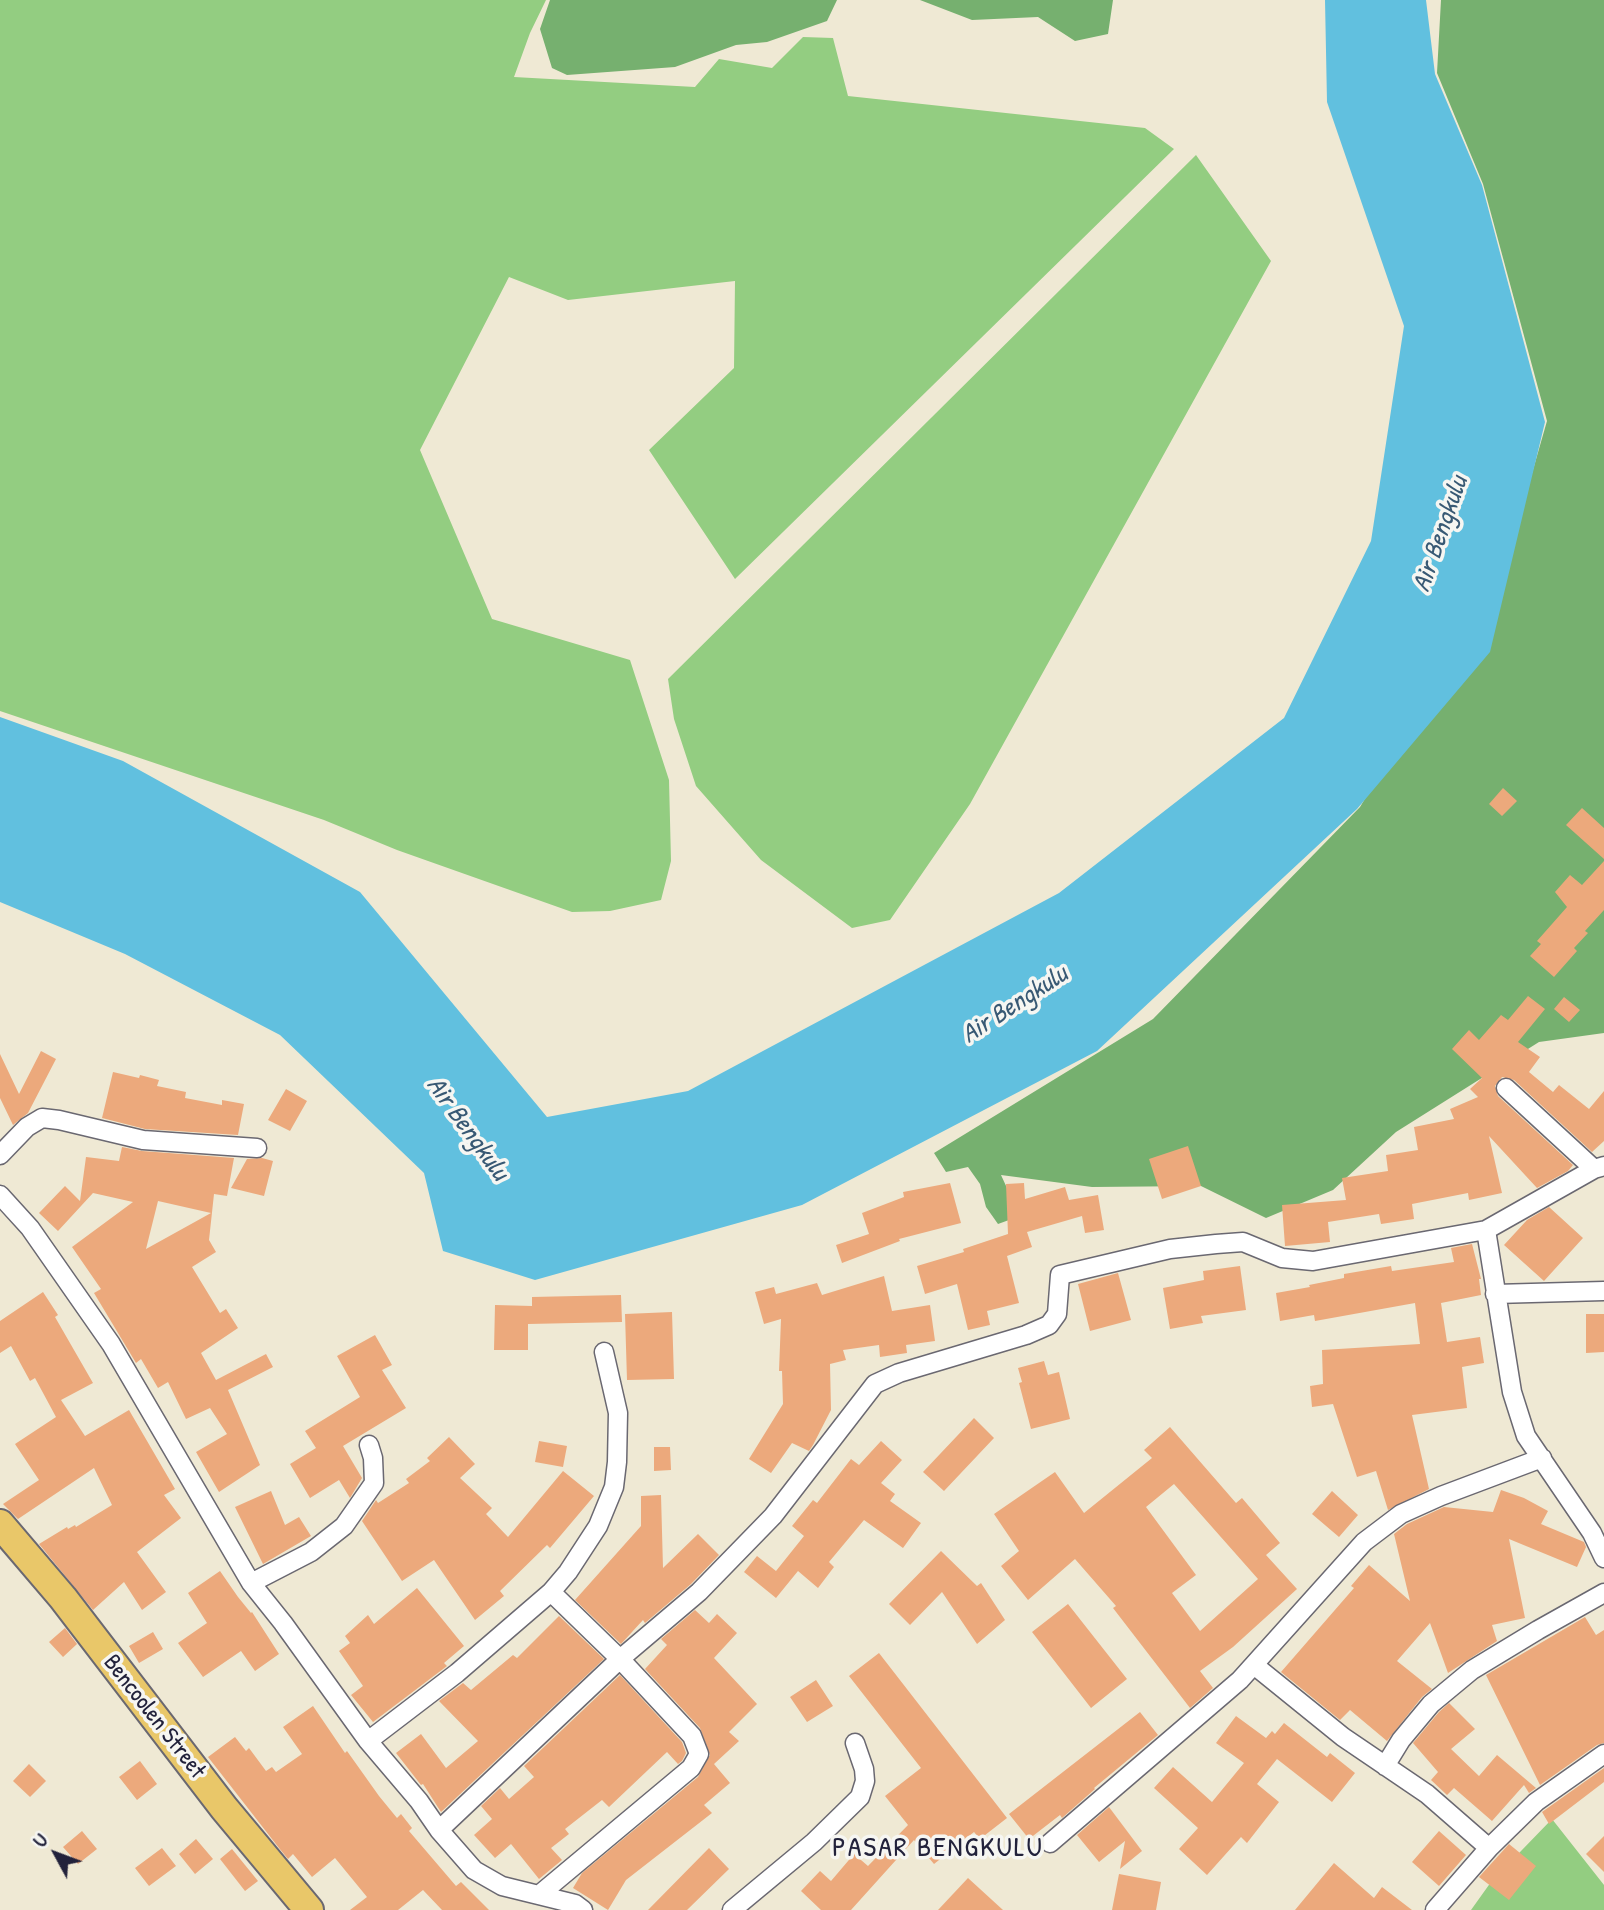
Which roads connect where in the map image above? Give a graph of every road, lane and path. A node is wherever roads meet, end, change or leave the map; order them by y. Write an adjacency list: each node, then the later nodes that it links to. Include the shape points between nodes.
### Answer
1 (1506, 1087): 4 (street)
2 (257, 1148): 3 (street, via 143,1140 42,1118)
3 (0, 1155)
4 (1599, 1167): 6 (street)
5 (0, 1195): 14 (street, via 30,1228 111,1344)
6 (1486, 1230): 8 (street); 17 (street, via 1313,1261 1282,1258 1243,1242 1216,1244 1170,1249 1060,1275 1057,1314 1049,1325 875,1384 773,1516 699,1592)
7 (1604, 1291): 8 (street)
8 (1495, 1293): 11 (street, via 1512,1392 1527,1436)
9 (604, 1352): 15 (street, via 618,1413 614,1487 598,1526)
10 (369, 1445): 14 (street, via 374,1483 344,1526 311,1552)
11 (1542, 1458): 13 (street); 18 (street, via 1401,1514 1364,1542)
12 (0, 1524): 27 (main road, Bencoolen Street)
13 (1604, 1558)
14 (251, 1583): 19 (street)
15 (551, 1592): 17 (street); 19 (street)
16 (1604, 1594): 22 (street, via 1472,1671 1431,1704)
17 (620, 1659): 23 (street); 26 (street, via 692,1736 699,1751 697,1759)
18 (1254, 1665): 22 (street); 24 (street)
19 (368, 1741): 23 (street)
20 (855, 1743): 29 (street, via 864,1769 860,1797)
21 (1604, 1754): 25 (street, via 1536,1802)
22 (1385, 1766): 25 (street, via 1427,1794)
23 (439, 1830): 26 (street, via 474,1870 502,1886)
24 (1050, 1843)
25 (1489, 1847): 30 (street)
26 (539, 1895): 28 (street)
27 (309, 1910)
28 (583, 1910)
29 (732, 1910)
30 (1435, 1910)

